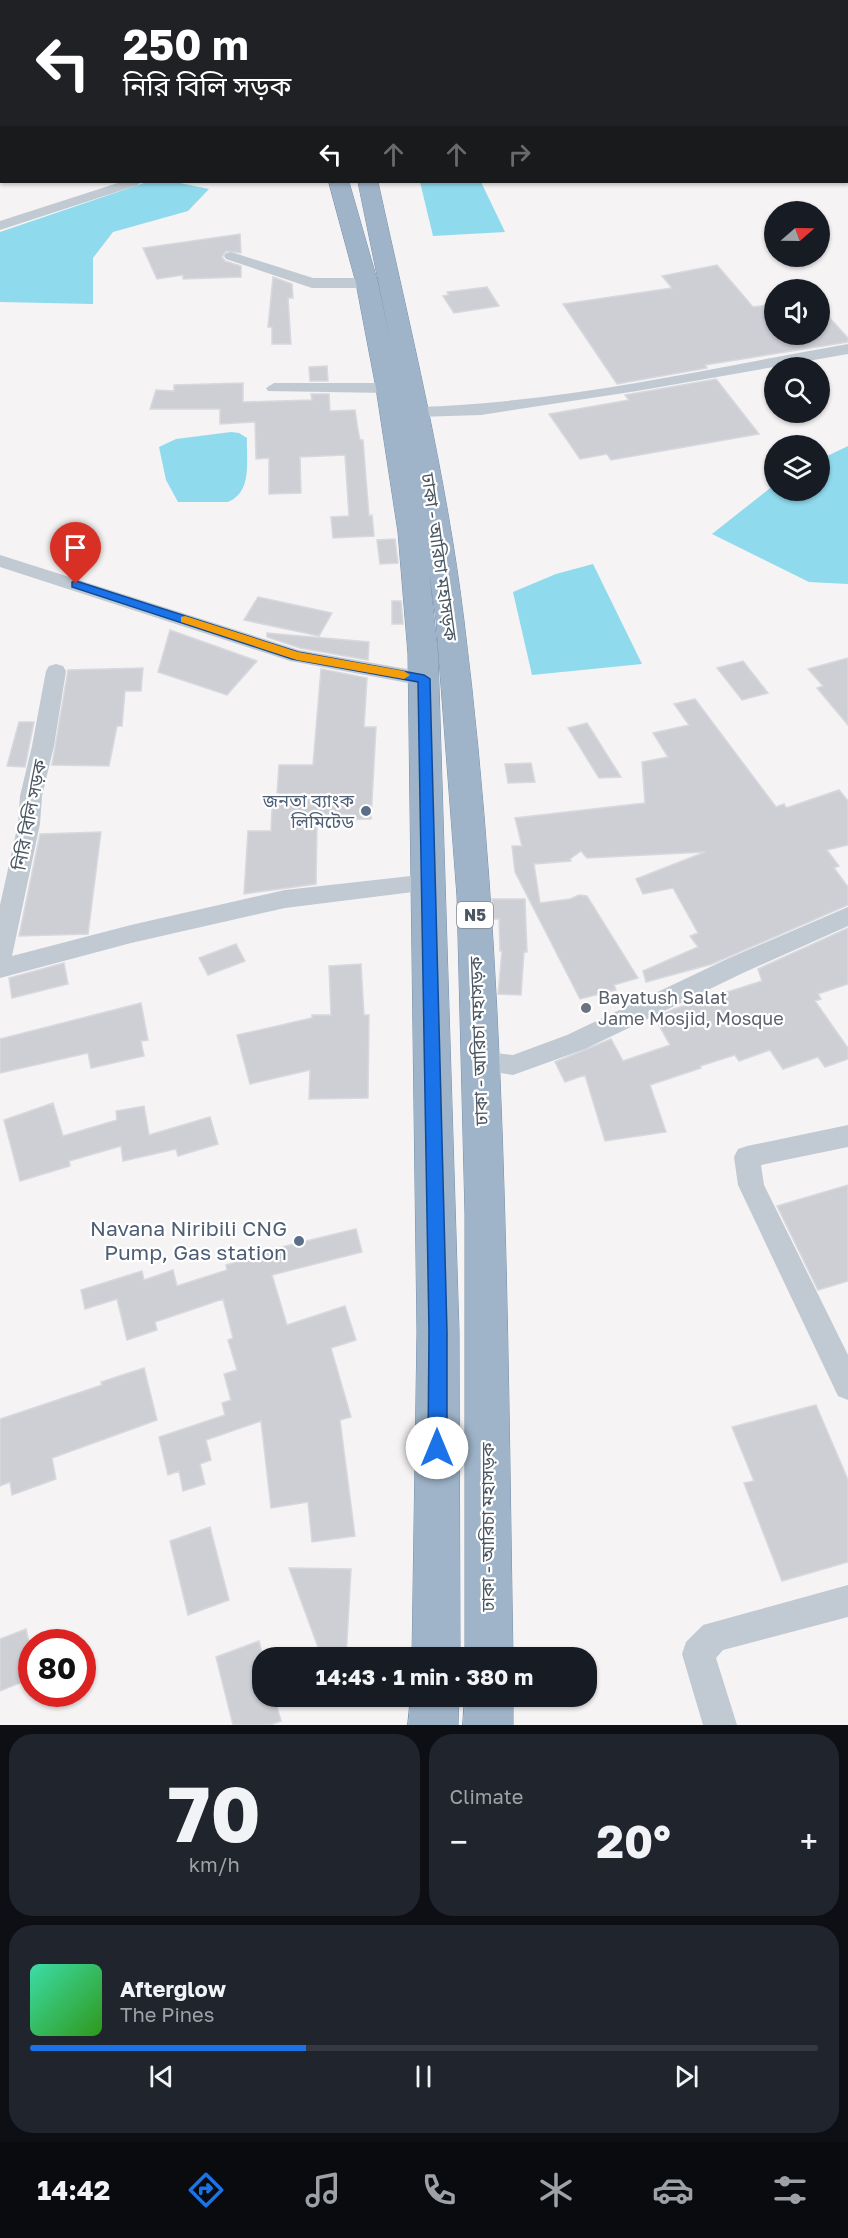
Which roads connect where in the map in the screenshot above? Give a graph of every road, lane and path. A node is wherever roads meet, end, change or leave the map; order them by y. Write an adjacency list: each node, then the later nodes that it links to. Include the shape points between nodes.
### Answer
1 (130, 183): 4 (street)
2 (339, 183): 6 (highway, N5)
3 (369, 183): 10 (highway, ঢাকা - আরিচা মহাসড়ক / N5)
4 (0, 226)
5 (231, 256): 6 (street, via 312,283)
6 (367, 283): 9 (highway, N5)
7 (848, 349): 10 (street, via 492,409)
8 (274, 388): 9 (street)
9 (388, 388): 13 (highway, N5, via 411,532)
10 (417, 412): 18 (highway, ঢাকা - আরিচা মহাসড়ক / N5, via 450,620 474,896)
11 (0, 561): 13 (street, via 297,656)
12 (56, 671): 16 (street, নিরি বিলি সড়ক)
13 (424, 679): 14 (highway, N5)
14 (429, 883): 17 (street, via 285,899); 22 (highway, N5, via 438,1332)
15 (848, 916): 18 (street, via 576,1042 513,1065)
16 (0, 959)
17 (0, 969)
18 (479, 1061): 23 (highway, ঢাকা - আরিচা মহাসড়ক / N5, via 485,1214)
19 (848, 1136): 20 (street, via 747,1157 751,1185)
20 (848, 1386)
21 (848, 1601): 28 (street, via 714,1636 698,1654)
22 (436, 1647)
23 (489, 1647)
24 (434, 1707): 26 (highway)
25 (489, 1707): 27 (highway)
26 (433, 1725)
27 (488, 1725)
28 (720, 1725)

